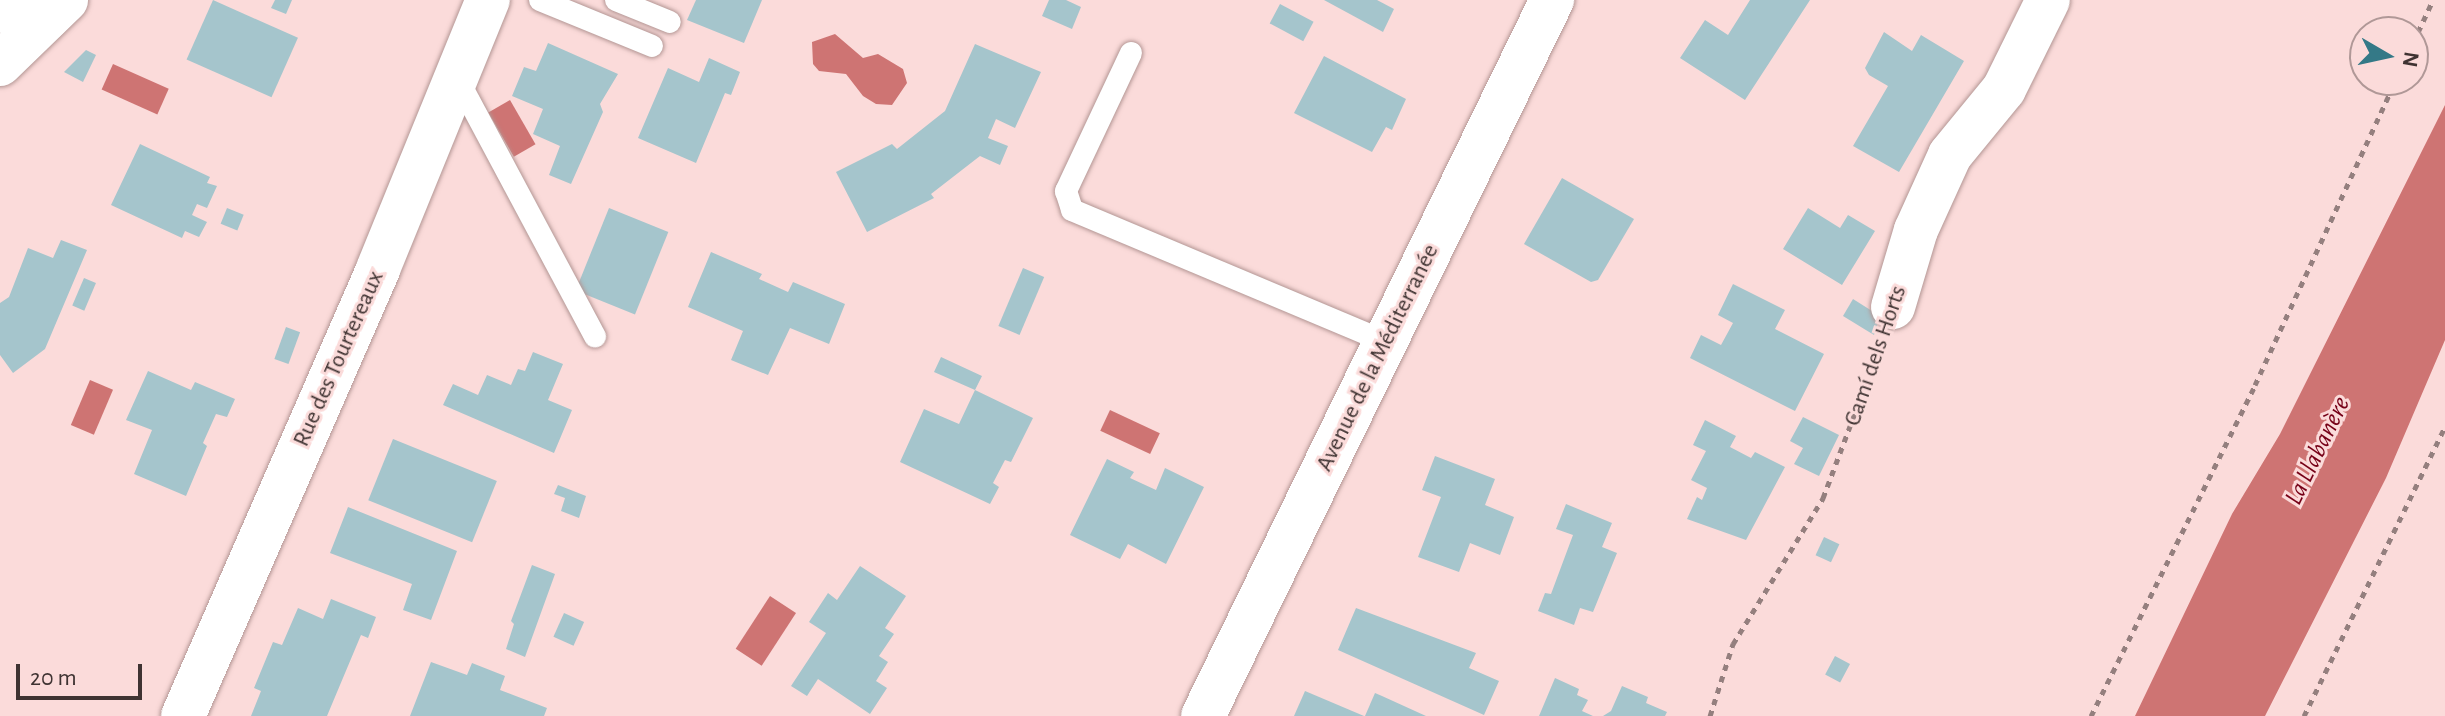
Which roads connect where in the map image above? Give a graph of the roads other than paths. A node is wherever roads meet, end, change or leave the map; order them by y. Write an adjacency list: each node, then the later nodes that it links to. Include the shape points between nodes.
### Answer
1 (488, 0): 12 (street, Rue des Tourtereaux)
2 (540, 0): 9 (lane)
3 (616, 0): 8 (lane)
4 (1552, 0): 15 (street, Avenue de la Méditerranée)
5 (2048, 0): 13 (street, Camí dels Horts, via 2004,89 1950,155 1916,230)
6 (0, 8): 7 (street, via 16,16)
7 (56, 10): 11 (street)
8 (670, 22)
9 (652, 46)
10 (1131, 53): 15 (lane, via 1066,191 1072,210)
11 (0, 64)
12 (456, 77): 14 (lane); 16 (street, Rue des Tourtereaux)
13 (1893, 307)
14 (595, 336)
15 (1386, 342): 17 (street, Avenue de la Méditerranée)
16 (183, 716)
17 (1203, 716)

